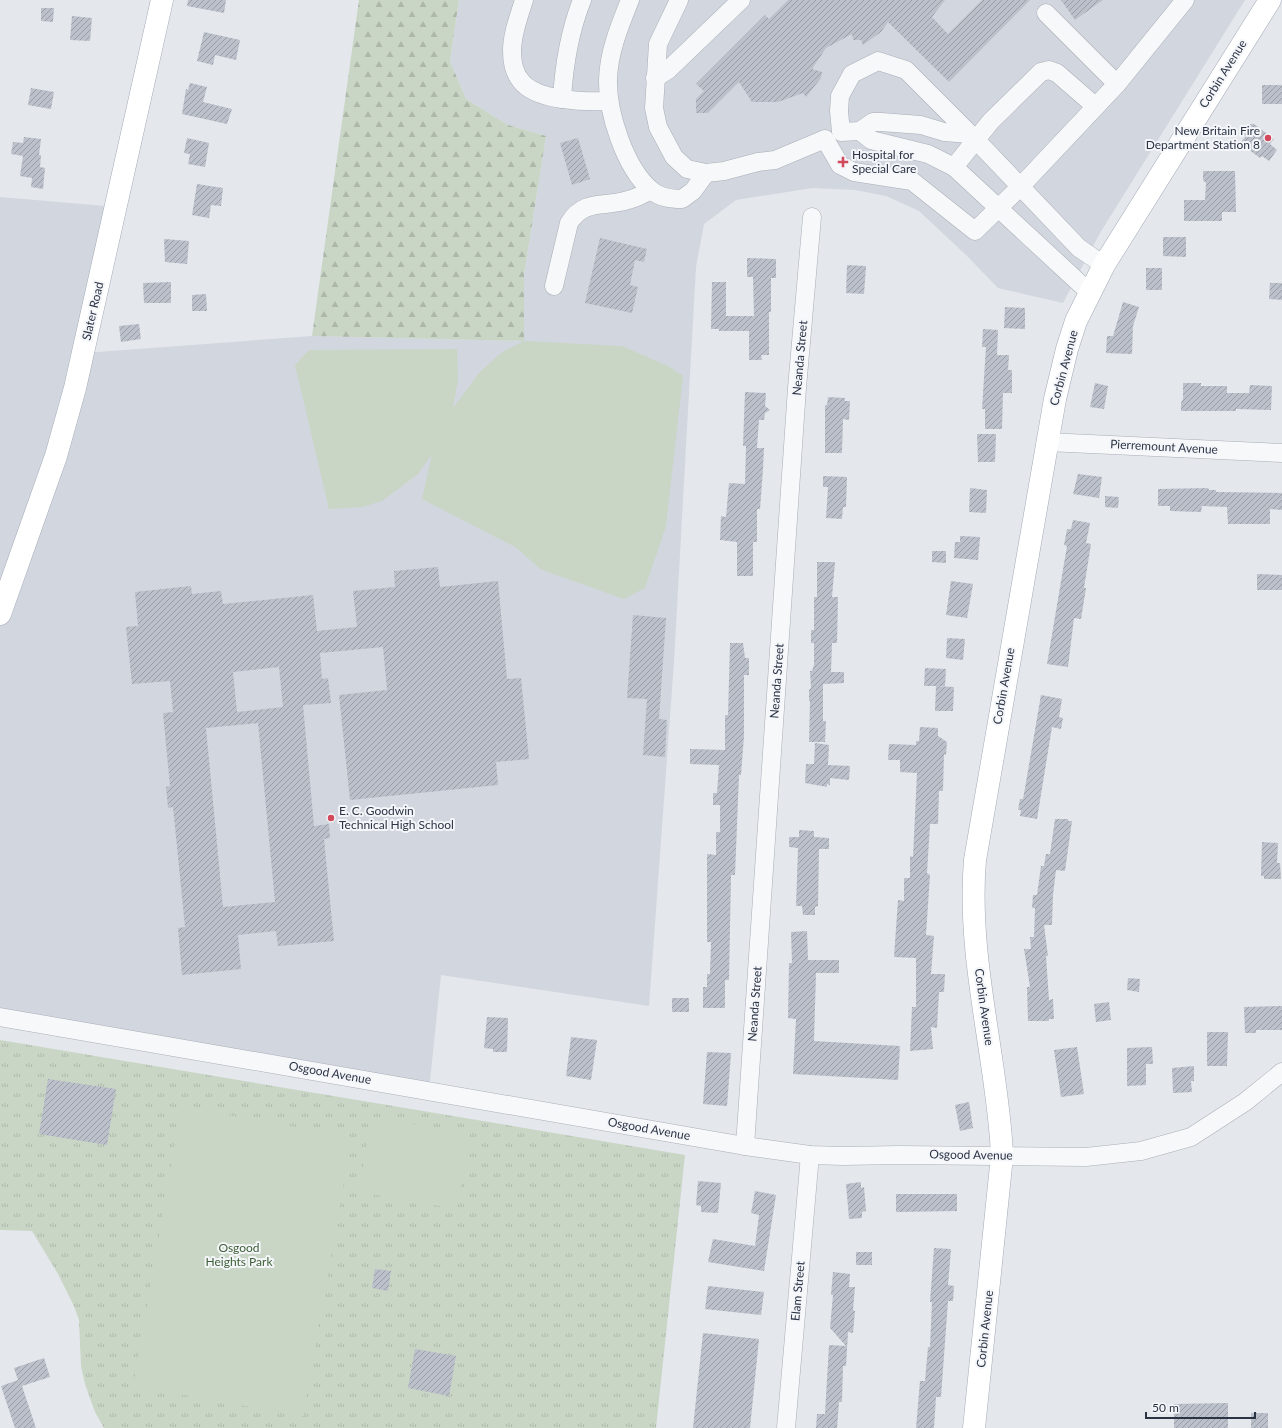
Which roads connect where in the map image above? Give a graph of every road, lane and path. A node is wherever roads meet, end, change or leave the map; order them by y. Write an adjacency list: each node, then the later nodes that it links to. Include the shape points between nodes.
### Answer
1 (162, 0): 30 (main road, Slater Road, via 75,388 56,456)
2 (524, 0): 12 (street, via 515,30 512,51 514,66 521,81 536,91)
3 (582, 0): 12 (street, via 573,22 564,62)
4 (630, 0): 13 (street, via 616,37 608,78)
5 (679, 0): 10 (street, via 658,44)
6 (741, 0): 10 (street, via 668,70)
7 (1185, 0): 11 (street)
8 (1270, 0): 25 (main road, Corbin Avenue)
9 (1046, 13): 11 (street)
10 (655, 78): 20 (street, via 654,108 658,128 665,142 674,157 687,169)
11 (1117, 84): 14 (street)
12 (562, 99): 13 (street)
13 (609, 101): 22 (street, via 619,139 636,171)
14 (1095, 106): 17 (street, via 1057,73 1050,70 1041,72); 21 (street)
15 (860, 131): 16 (street); 17 (street, via 873,122 881,122 921,125 944,132); 19 (street, via 871,140 928,154)
16 (841, 132): 17 (street, via 840,96 852,74 878,61 906,70); 18 (street)
17 (973, 136): 19 (street); 21 (street)
18 (824, 139): 20 (street, via 775,160); 23 (street, via 840,165 854,172 912,181 975,231)
19 (954, 167): 23 (street)
20 (706, 172): 22 (street, via 693,191 682,199 666,198)
21 (1020, 187): 23 (street); 25 (street, via 1079,248)
22 (651, 190): 26 (street, via 627,201 592,205 574,215 569,223)
23 (1000, 208): 27 (street)
24 (812, 217): 33 (street, Neanda Street, via 797,388)
25 (1104, 265): 27 (main road, Corbin Avenue)
26 (554, 286)
27 (1089, 292): 28 (main road, Corbin Avenue, via 1067,349)
28 (1047, 442): 29 (street, Pierremount Avenue); 35 (main road, Corbin Avenue, via 978,836 973,882 974,927 1000,1120)
29 (1282, 453)
30 (0, 614)
31 (0, 1017): 33 (street, Osgood Avenue)
32 (1282, 1072): 35 (street, Osgood Avenue, via 1245,1102 1190,1137 1133,1152 1086,1157)
33 (745, 1146): 34 (street, Osgood Avenue)
34 (810, 1155): 35 (street, Osgood Avenue); 36 (street, Elam Street)
35 (1002, 1156): 37 (main road, Corbin Avenue)
36 (786, 1428)
37 (974, 1428)

